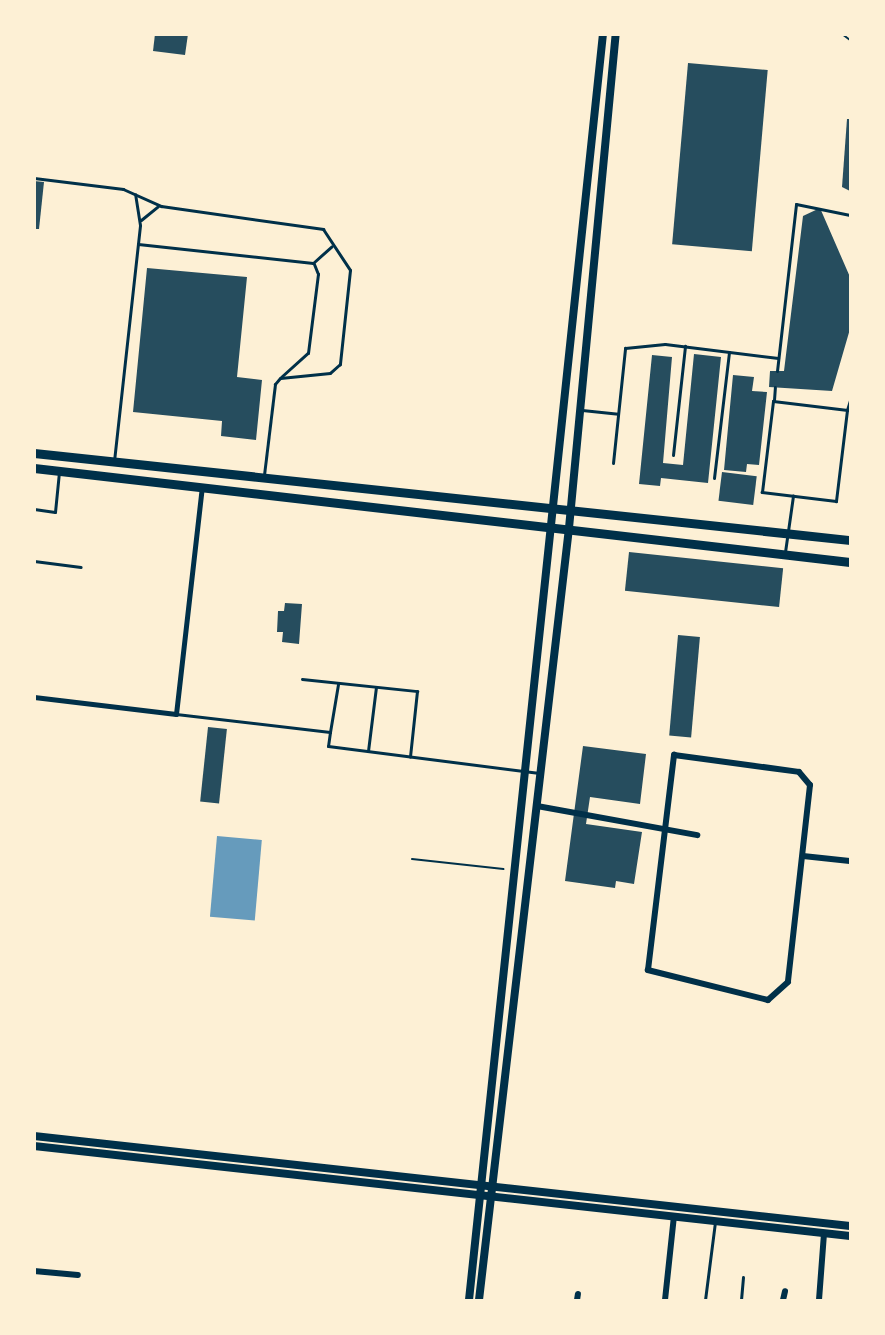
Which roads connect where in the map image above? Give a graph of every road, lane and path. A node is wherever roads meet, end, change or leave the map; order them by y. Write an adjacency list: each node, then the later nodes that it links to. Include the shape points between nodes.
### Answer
1 (603, 34): 38 (street)
2 (616, 34): 25 (street)
3 (842, 34): 4 (path)
4 (850, 40)
5 (34, 178): 6 (lane)
6 (134, 192): 7 (lane); 9 (lane)
7 (161, 206): 9 (lane, via 147,210); 11 (lane, via 317,225)
8 (850, 215): 19 (lane, via 796,204)
9 (140, 225): 10 (lane)
10 (138, 244): 15 (lane); 30 (lane)
11 (332, 245): 12 (lane); 13 (lane)
12 (336, 251): 13 (lane); 21 (lane, via 350,270 340,364 313,378)
13 (328, 252): 14 (lane)
14 (322, 258): 15 (lane); 16 (lane)
15 (313, 263): 16 (lane)
16 (318, 274): 21 (lane, via 308,353)
17 (685, 346): 18 (lane); 27 (lane, via 625,348); 29 (lane)
18 (729, 351): 19 (lane); 35 (lane)
19 (778, 358): 20 (lane)
20 (777, 371)
21 (280, 378): 34 (lane, via 273,389)
22 (775, 387): 24 (lane)
23 (850, 400): 26 (lane)
24 (773, 401): 26 (lane); 37 (lane, via 762,492)
25 (580, 410): 27 (lane); 40 (street)
26 (847, 410): 37 (lane, via 836,501)
27 (618, 414): 31 (lane)
28 (34, 453): 30 (main road)
29 (673, 455)
30 (114, 460): 34 (main road)
31 (613, 463)
32 (34, 468): 33 (main road)
33 (60, 470): 36 (main road); 39 (lane, via 55,512)
34 (264, 477): 38 (main road)
35 (714, 478)
36 (202, 486): 41 (main road); 53 (street)
37 (793, 496): 43 (lane)
38 (556, 507): 40 (main road); 41 (street)
39 (34, 509)
40 (571, 509): 42 (street); 43 (main road)
41 (553, 527): 42 (main road); 57 (street)
42 (569, 528): 45 (main road); 58 (street)
43 (788, 533): 44 (main road); 45 (lane)
44 (850, 540)
45 (785, 554): 47 (main road)
46 (34, 561): 48 (lane)
47 (850, 562)
48 (81, 567)
49 (302, 679): 50 (lane)
50 (338, 684): 51 (lane); 54 (lane)
51 (376, 687): 55 (lane); 56 (lane, via 417,691)
52 (34, 697): 53 (street)
53 (176, 714): 54 (lane)
54 (330, 732): 55 (lane, via 328,746)
55 (368, 752): 56 (lane)
56 (410, 757): 57 (lane)
57 (528, 771): 58 (lane); 65 (street)
58 (540, 773): 59 (street)
59 (537, 806): 60 (street); 68 (street)
60 (664, 827): 61 (street); 62 (street, via 674,755 799,772 810,785); 62 (street, via 648,970 768,999 788,982)
61 (697, 835)
62 (802, 856): 64 (street)
63 (412, 859): 65 (path)
64 (850, 861)
65 (518, 870): 68 (street)
66 (34, 1136): 68 (street)
67 (34, 1146): 69 (street)
68 (488, 1185): 69 (street); 72 (street)
69 (487, 1196): 70 (street); 79 (street); 80 (street)
70 (674, 1216): 71 (street); 81 (street)
71 (715, 1221): 73 (street); 82 (lane)
72 (850, 1226)
73 (824, 1233): 74 (street); 85 (street)
74 (850, 1236)
75 (34, 1271): 76 (street)
76 (78, 1275)
77 (743, 1277): 83 (lane)
78 (784, 1291): 84 (street)
79 (470, 1300)
80 (479, 1300)
81 (665, 1300)
82 (705, 1300)
83 (741, 1300)
84 (783, 1300)
85 (819, 1300)

